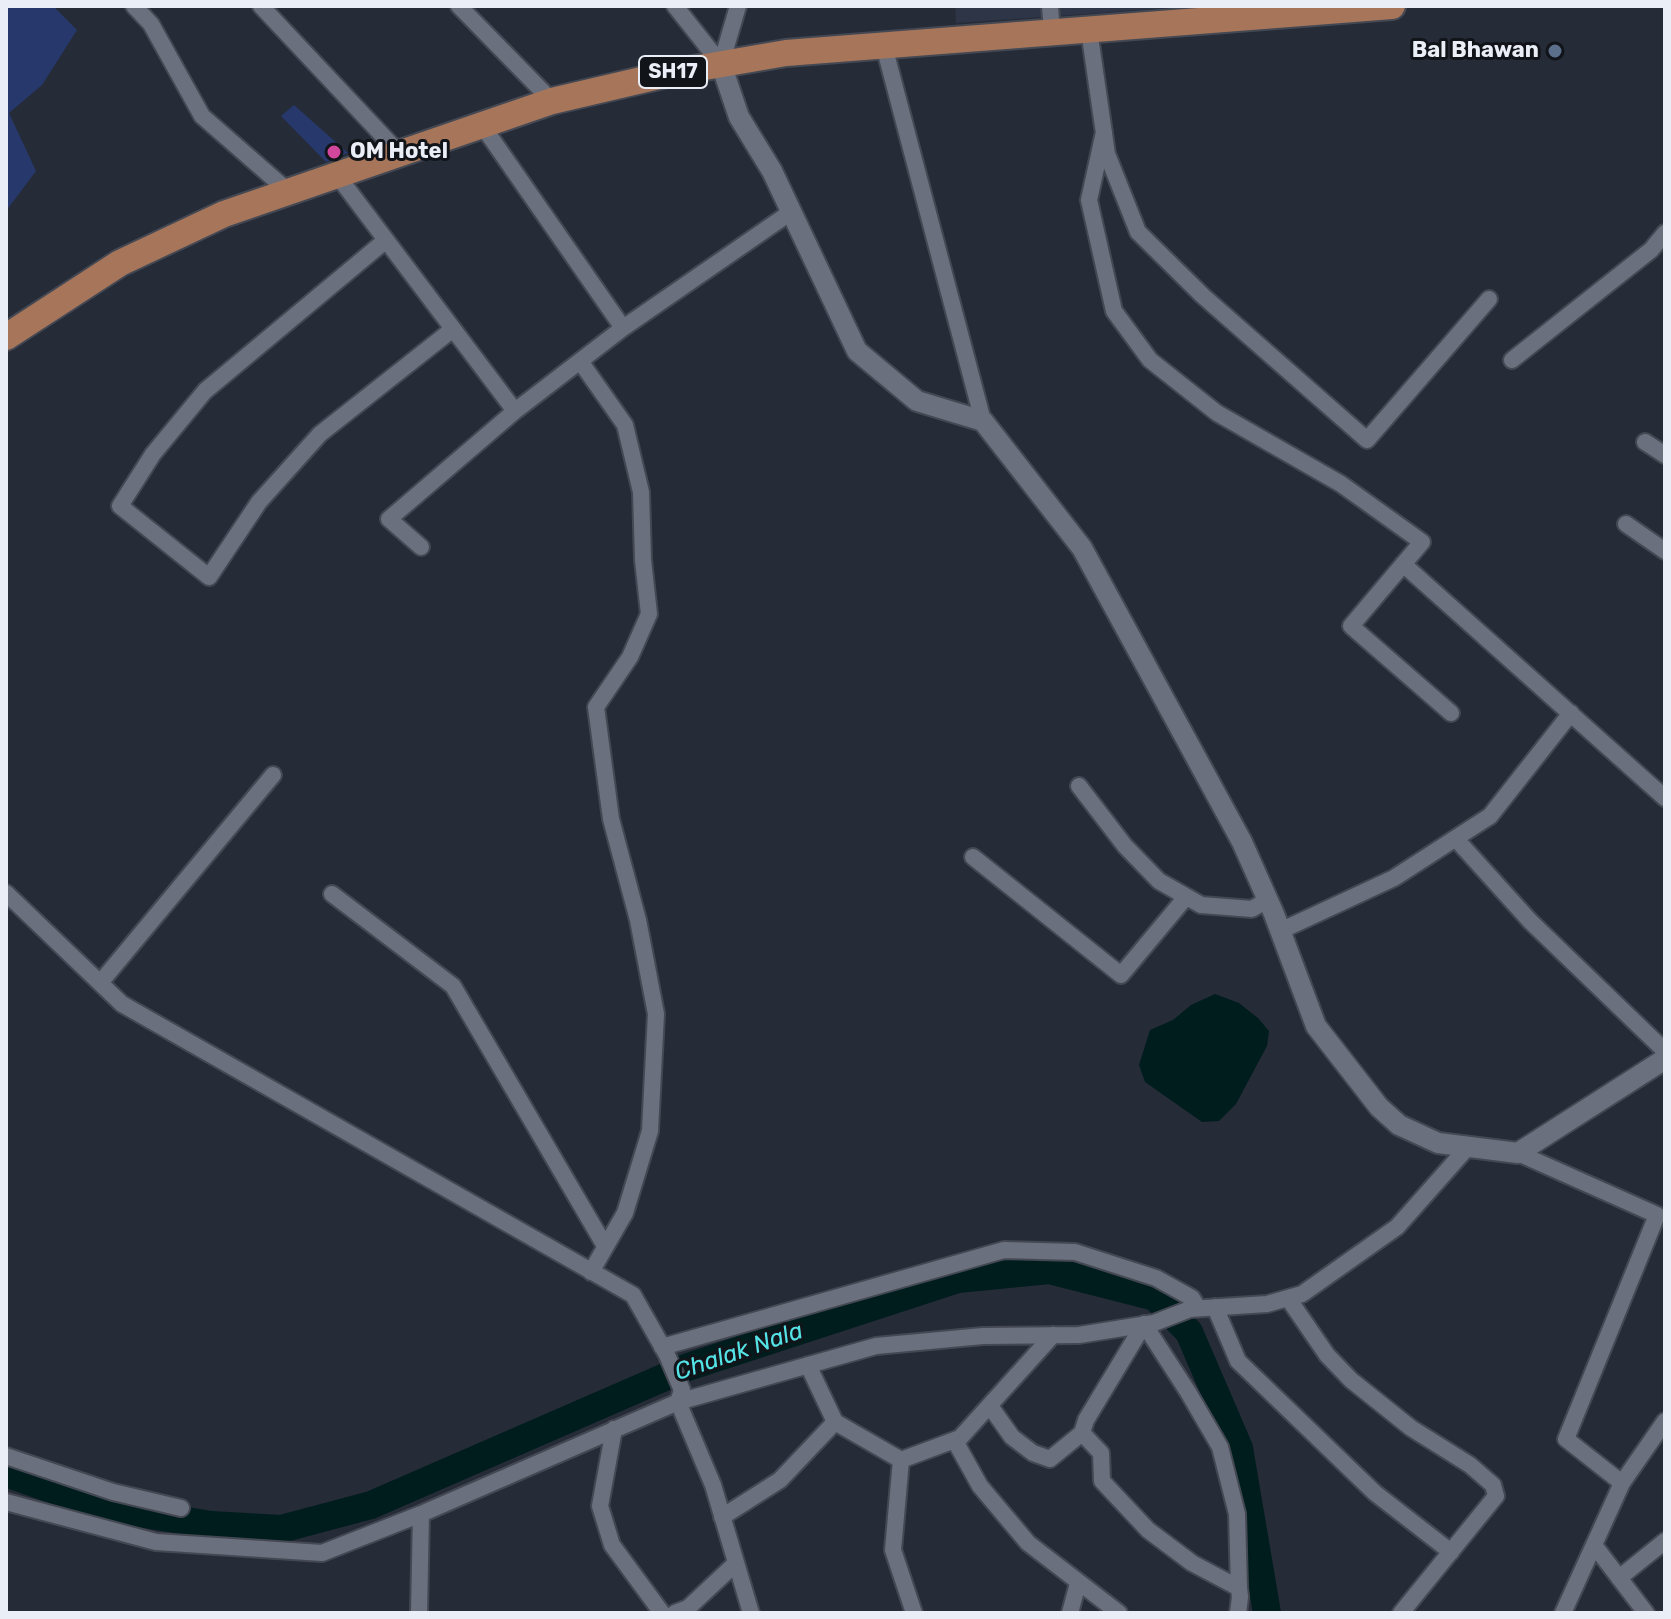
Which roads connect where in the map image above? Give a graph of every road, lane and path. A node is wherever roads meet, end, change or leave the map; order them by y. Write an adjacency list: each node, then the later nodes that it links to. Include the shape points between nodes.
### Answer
1 (134, 6): 17 (street, via 151,24 202,116)
2 (261, 6): 15 (street)
3 (459, 6): 12 (street)
4 (675, 6): 11 (street)
5 (738, 6): 11 (street)
6 (1050, 6): 9 (street)
7 (1392, 6): 8 (main road, SH17)
8 (1089, 30): 9 (main road, SH17); 14 (street)
9 (1052, 32): 10 (main road, SH17)
10 (884, 46): 11 (main road, SH17); 29 (street)
11 (721, 64): 12 (main road, SH17); 18 (street, via 739,117)
12 (552, 101): 13 (main road, SH17)
13 (482, 125): 15 (main road, SH17); 23 (street)
14 (1104, 132): 22 (street, via 1107,154 1138,232 1367,440); 35 (street, via 1089,200 1114,311 1150,360 1217,413 1341,484 1422,542)
15 (400, 154): 16 (main road, SH17)
16 (337, 175): 17 (main road, SH17); 20 (street)
17 (289, 192): 25 (main road, SH17, via 224,214 120,263)
18 (791, 212): 23 (street); 29 (street, via 857,351 917,401)
19 (1665, 233): 21 (street)
20 (386, 240): 24 (street); 24 (street, via 205,391 153,454 120,506 209,577 259,502 320,434)
21 (1658, 253): 26 (street)
22 (1489, 299)
23 (623, 328): 27 (street)
24 (453, 329): 28 (street)
25 (6, 337)
26 (1512, 360)
27 (580, 361): 28 (street); 54 (street, via 625,425 641,492 649,614 630,657 596,707 611,819 656,1014 650,1131 625,1213)
28 (515, 411): 33 (street, via 389,519)
29 (983, 421): 46 (street, via 1082,548 1242,842)
30 (1645, 442): 31 (street)
31 (1665, 455)
32 (1626, 524): 34 (street)
33 (421, 547)
34 (1665, 551)
35 (1403, 564): 36 (street, via 1351,626); 37 (street)
36 (1451, 713)
37 (1571, 713): 40 (street); 41 (street, via 1490,816)
38 (273, 775): 48 (street)
39 (1079, 786): 45 (street, via 1159,881)
40 (1665, 798)
41 (1456, 839): 47 (street, via 1394,878); 49 (street, via 1530,921)
42 (973, 857): 45 (street, via 1121,975)
43 (6, 893): 48 (street)
44 (332, 894): 54 (street, via 453,986)
45 (1186, 897): 46 (street, via 1201,905 1252,909)
46 (1267, 900): 47 (street)
47 (1280, 931): 51 (street, via 1316,1026 1379,1107 1399,1125 1438,1143)
48 (100, 983): 55 (street, via 122,1004)
49 (1665, 1051)
50 (1665, 1059): 52 (street)
51 (1467, 1148): 52 (street); 56 (street, via 1397,1227 1302,1294)
52 (1518, 1153): 53 (street)
53 (1661, 1217): 72 (street, via 1566,1439)
54 (605, 1246): 55 (street)
55 (591, 1272): 61 (street, via 633,1295)
56 (1288, 1298): 57 (street); 79 (street, via 1351,1380 1493,1485 1496,1496)
57 (1215, 1307): 58 (street); 79 (street, via 1238,1361 1375,1493)
58 (1194, 1308): 59 (street); 61 (street, via 1192,1298 1156,1278 1075,1252 1004,1250)
59 (1149, 1324): 60 (street); 68 (street); 83 (street, via 1220,1447 1237,1514)
60 (1053, 1335): 62 (street, via 876,1346); 64 (street)
61 (665, 1351): 63 (street)
62 (808, 1365): 63 (street); 66 (street)
63 (680, 1396): 67 (street); 76 (street)
64 (990, 1406): 68 (street, via 1012,1437 1050,1459); 69 (street)
65 (1665, 1421): 72 (street)
66 (835, 1422): 71 (street); 76 (street, via 780,1480)
67 (614, 1429): 75 (street); 85 (street, via 600,1506 612,1545)
68 (1082, 1433): 83 (street, via 1101,1453 1102,1481 1148,1530 1192,1563)
69 (955, 1441): 71 (street); 82 (street, via 980,1486 1028,1543)
70 (6, 1456): 74 (street, via 113,1492)
71 (901, 1460): 88 (street, via 893,1550)
72 (1622, 1483): 78 (street)
73 (6, 1502): 75 (street, via 156,1542 322,1553)
74 (181, 1508)
75 (421, 1514): 84 (street)
76 (722, 1517): 80 (street)
77 (1665, 1541): 81 (street)
78 (1594, 1545): 81 (street); 93 (street)
79 (1451, 1552): 92 (street)
80 (736, 1563): 86 (street, via 688,1608); 87 (street)
81 (1619, 1578): 94 (street)
82 (1078, 1583): 89 (street); 90 (street)
83 (1239, 1588): 91 (street)
84 (419, 1613)
85 (662, 1613)
86 (675, 1613)
87 (751, 1613)
88 (914, 1613)
89 (1070, 1613)
90 (1119, 1613)
91 (1238, 1613)
92 (1401, 1613)
93 (1563, 1613)
94 (1646, 1613)

